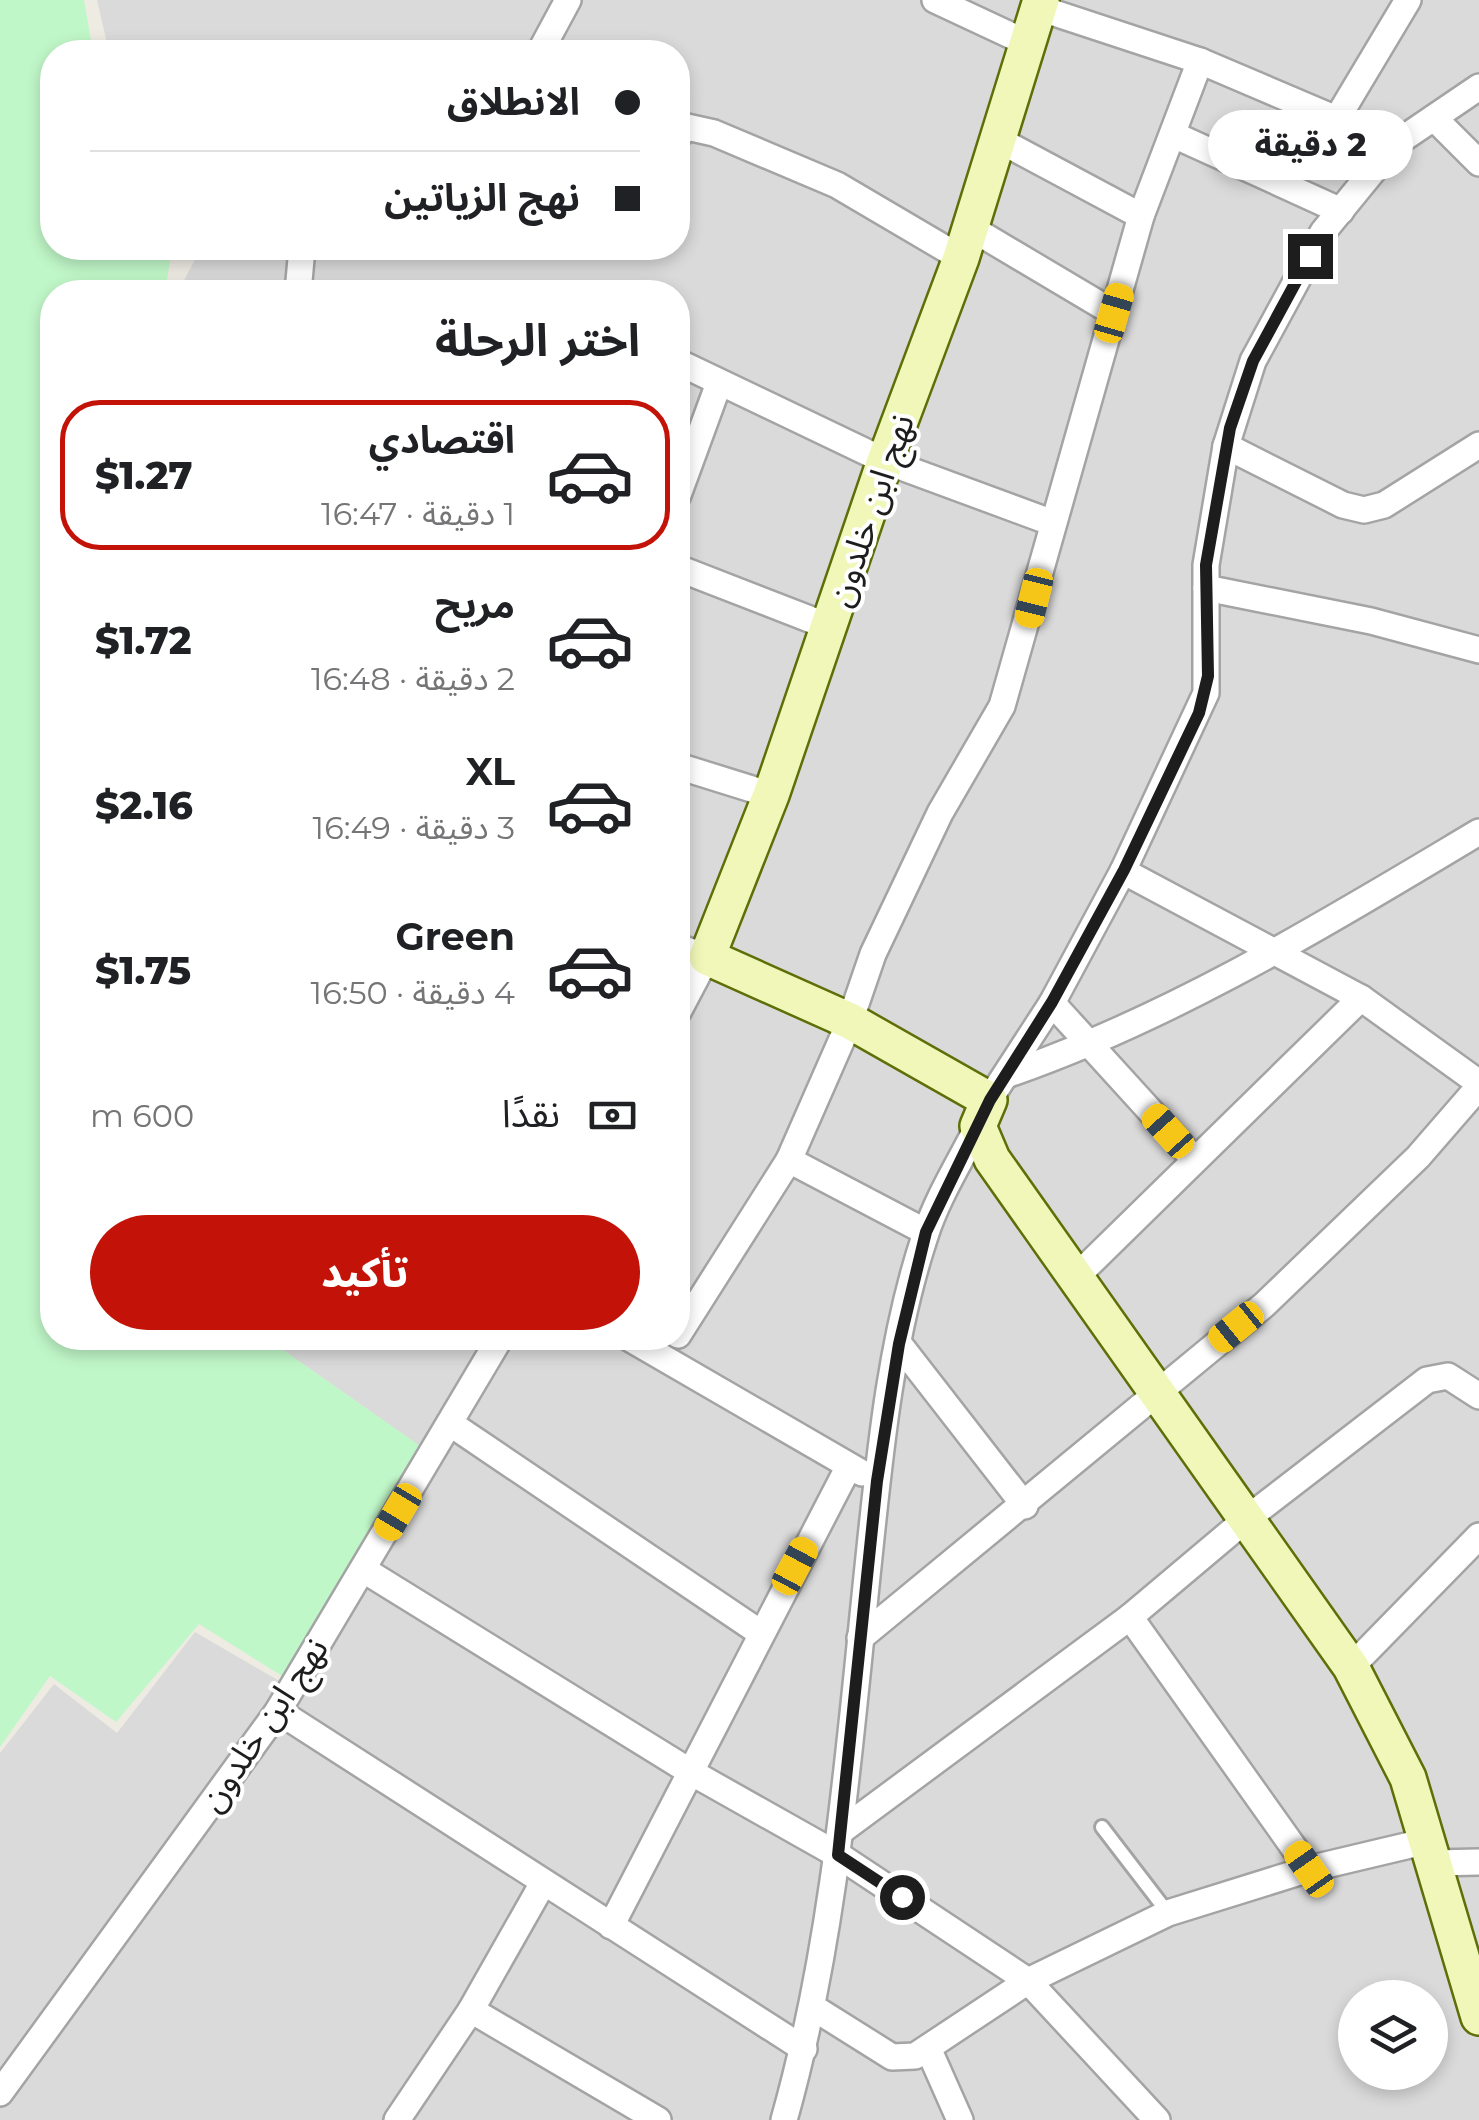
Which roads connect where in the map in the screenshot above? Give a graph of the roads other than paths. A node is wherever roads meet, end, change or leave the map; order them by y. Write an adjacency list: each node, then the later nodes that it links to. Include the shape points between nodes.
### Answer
1 (568, 0): 5 (street)
2 (935, 0): 6 (street)
3 (1408, 0): 9 (street)
4 (1040, 4): 6 (street, نهج ابن خلدون); 7 (street)
5 (546, 40)
6 (1028, 43): 13 (street, نهج ابن خلدون)
7 (1200, 61): 9 (street); 12 (street)
8 (1479, 87): 10 (street)
9 (1338, 117): 14 (street)
10 (1434, 118): 14 (street); 15 (street)
11 (690, 128): 18 (street)
12 (1174, 136): 16 (street); 17 (street)
13 (999, 140): 17 (street); 18 (street, نهج ابن خلدون)
14 (1395, 144): 16 (street)
15 (1479, 163)
16 (1341, 211): 23 (street, via 1253,361)
17 (1142, 216): 19 (street)
18 (966, 243): 19 (street); 25 (street, نهج ابن خلدون)
19 (1114, 313): 26 (street)
20 (690, 368): 21 (street)
21 (719, 383): 24 (street); 25 (street)
22 (1479, 445): 23 (street, via 1384,505 1364,510)
23 (1226, 446): 28 (street)
24 (690, 457)
25 (885, 461): 26 (street); 29 (street, نهج ابن خلدون)
26 (1053, 523): 39 (street, via 1002,706 940,813 873,954)
27 (690, 573): 29 (street)
28 (1206, 588): 30 (street); 34 (street, via 1206,693)
29 (830, 627): 32 (street, نهج ابن خلدون)
30 (1479, 650)
31 (690, 770): 32 (street)
32 (771, 795): 36 (street, نهج ابن خلدون)
33 (1479, 832): 35 (street)
34 (1124, 870): 35 (street); 38 (street)
35 (1274, 949): 37 (street); 40 (street)
36 (692, 952): 39 (street)
37 (1361, 998): 43 (street); 50 (street, via 1475,1080 1477,1089 1418,1158 1264,1305)
38 (1052, 1002): 40 (street); 41 (street)
39 (850, 1021): 41 (street); 42 (street)
40 (1091, 1046): 41 (street); 43 (street)
41 (992, 1100): 44 (street); 45 (street, via 1004,1179)
42 (789, 1160): 44 (street); 46 (street)
43 (1194, 1160): 45 (street)
44 (926, 1232): 47 (street)
45 (1076, 1277): 50 (street)
46 (690, 1315)
47 (899, 1344): 54 (street); 55 (street)
48 (493, 1350): 52 (street, نهج ابن خلدون)
49 (682, 1350): 53 (street)
50 (1155, 1392): 55 (street); 56 (street)
51 (1479, 1396): 56 (street, via 1448,1376 1426,1380)
52 (450, 1424): 58 (street, نهج ابن خلدون); 60 (street)
53 (849, 1466): 54 (street); 60 (street)
54 (877, 1481): 61 (street)
55 (1025, 1506): 61 (street)
56 (1244, 1521): 59 (street); 62 (street)
57 (1479, 1536): 62 (street)
58 (364, 1570): 63 (street, نهج ابن خلدون); 64 (street)
59 (1130, 1617): 66 (street); 69 (street)
60 (759, 1632): 64 (street)
61 (860, 1638): 66 (street)
62 (1351, 1668): 67 (street, via 1392,1740)
63 (278, 1710): 70 (street); 79 (street, نهج ابن خلدون)
64 (689, 1771): 66 (street); 72 (street)
65 (1102, 1827): 71 (lane)
66 (839, 1843): 73 (street); 74 (street)
67 (1431, 1852): 68 (street); 69 (street); 76 (street)
68 (1479, 1862)
69 (1309, 1869): 71 (street)
70 (543, 1883): 72 (street); 75 (street)
71 (1168, 1913): 73 (street)
72 (610, 1926): 78 (street)
73 (1028, 1982): 77 (street); 84 (street)
74 (814, 2008): 77 (street, via 892,2057); 78 (street)
75 (472, 2010): 80 (street); 81 (street)
76 (1479, 2017)
77 (928, 2048): 83 (street)
78 (804, 2049): 82 (street)
79 (0, 2093)
80 (398, 2120)
81 (658, 2120)
82 (784, 2120)
83 (960, 2120)
84 (1157, 2120)

